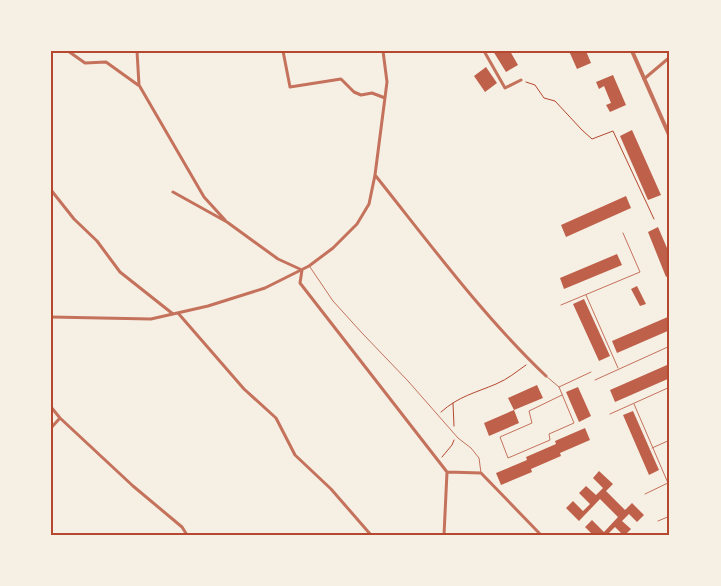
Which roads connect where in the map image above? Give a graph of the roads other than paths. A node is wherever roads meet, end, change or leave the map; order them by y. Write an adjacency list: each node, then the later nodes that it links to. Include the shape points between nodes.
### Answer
1 (68, 51): 10 (street, via 85,62 106,62)
2 (137, 51): 10 (street)
3 (283, 51): 11 (street, via 290,86 341,79 354,92)
4 (384, 51): 11 (street)
5 (484, 51): 9 (street, via 506,88)
6 (632, 51): 8 (street)
7 (670, 57): 8 (street)
8 (644, 79): 12 (street)
9 (521, 80)
10 (139, 85): 16 (street, via 204,197)
11 (385, 98): 13 (street)
12 (670, 137)
13 (376, 175): 18 (street, via 369,204 357,224); 28 (street, via 481,308)
14 (51, 190): 23 (street, via 120,272)
15 (173, 192): 16 (street)
16 (227, 222): 19 (street, via 278,259)
17 (623, 233): 20 (lane, via 640,272)
18 (309, 266): 19 (street); 41 (lane, via 333,301 479,458)
19 (302, 270): 22 (street, via 265,288); 40 (street, via 300,283)
20 (586, 295): 21 (lane); 26 (lane)
21 (561, 305)
22 (178, 313): 23 (street); 47 (street, via 244,389 276,418 295,455 331,489)
23 (173, 314): 24 (street, via 151,319)
24 (51, 317)
25 (670, 346): 26 (lane)
26 (619, 369): 29 (lane)
27 (591, 372): 30 (lane)
28 (546, 376): 30 (lane)
29 (594, 380)
30 (559, 387): 32 (lane)
31 (670, 387): 33 (lane)
32 (562, 395): 32 (lane, via 574,423 549,434 550,440 508,458 500,437 532,423 529,411)
33 (634, 404): 35 (lane); 39 (lane)
34 (51, 407): 36 (street)
35 (610, 414)
36 (60, 418): 37 (street); 46 (street)
37 (51, 428)
38 (670, 440): 39 (lane)
39 (652, 448): 42 (lane)
40 (447, 472): 41 (street); 48 (street)
41 (482, 473): 49 (street)
42 (669, 483): 43 (lane)
43 (646, 494)
44 (670, 516): 45 (lane)
45 (658, 521)
46 (187, 535)
47 (371, 535)
48 (444, 535)
49 (542, 535)

